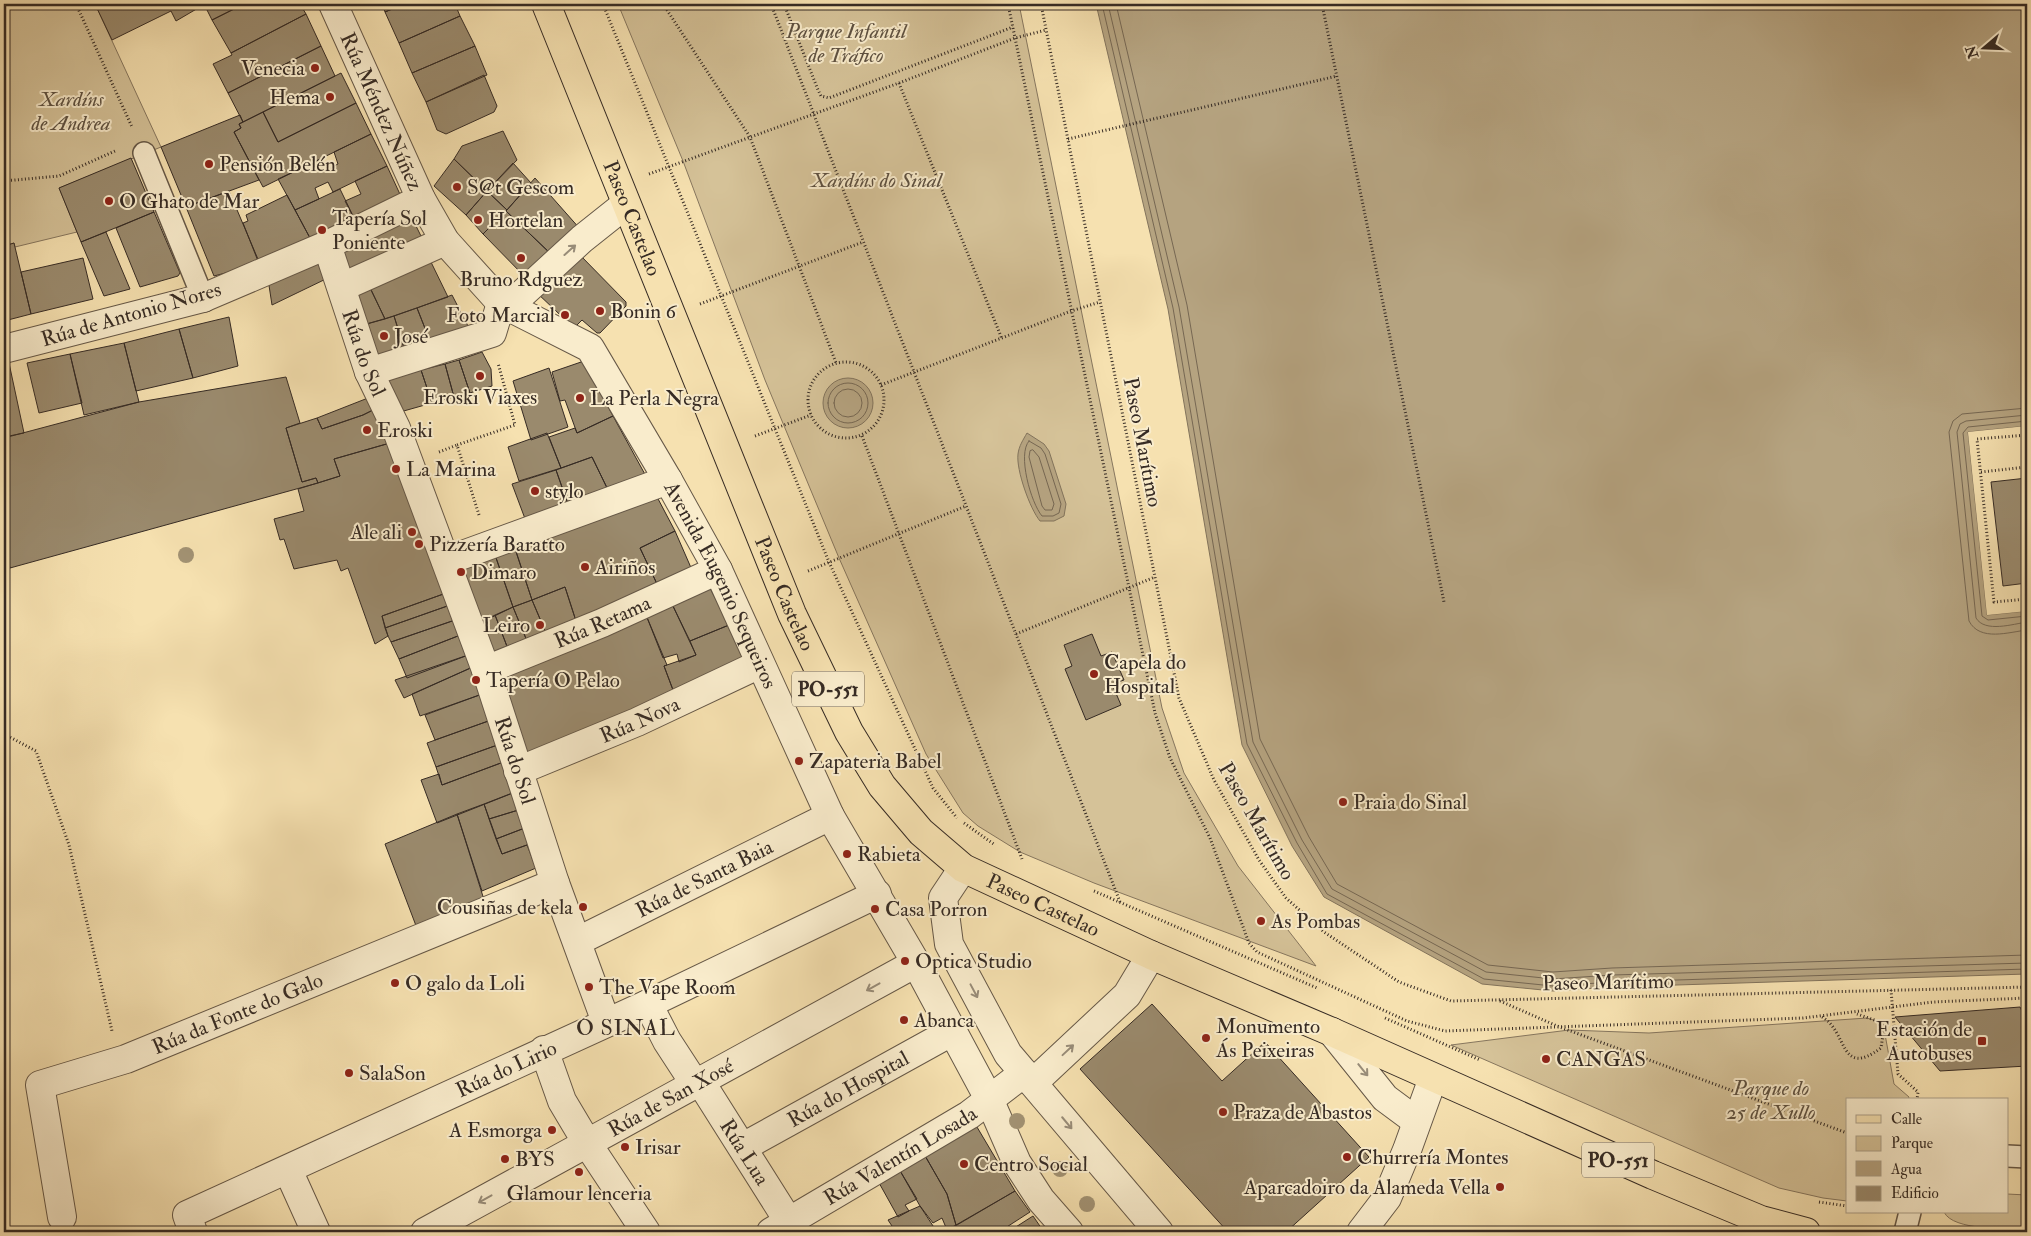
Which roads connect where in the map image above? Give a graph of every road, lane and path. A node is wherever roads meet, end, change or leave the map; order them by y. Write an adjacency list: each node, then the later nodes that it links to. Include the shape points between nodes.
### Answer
1 (76, 4): 19 (path)
2 (333, 4): 23 (street, Rúa Méndez Núñez)
3 (546, 4): 22 (main road, Paseo Castelao / PO-551)
4 (602, 4): 20 (path)
5 (663, 4): 17 (path)
6 (771, 4): 16 (path)
7 (784, 4): 11 (path, via 818,90 821,96 829,98)
8 (1008, 4): 11 (path)
9 (1041, 4): 12 (path, Paseo Marítimo)
10 (1322, 4): 14 (path)
11 (1013, 27): 13 (path)
12 (1046, 30): 13 (path); 18 (path, Paseo Marítimo)
13 (1015, 38): 15 (path); 33 (path)
14 (1338, 76): 18 (path); 60 (path)
15 (899, 83): 16 (path); 35 (path)
16 (814, 114): 17 (path); 25 (path)
17 (750, 138): 20 (path); 27 (path)
18 (1068, 139): 32 (path, Paseo Marítimo)
19 (142, 146): 21 (path, via 58,176); 30 (lane)
20 (668, 167): 22 (path); 29 (path)
21 (4, 181)
22 (622, 195): 31 (street, one-way to 22, via 520,295 582,239); 34 (main road, Paseo Castelao / PO-551)
23 (421, 199): 24 (street, Rúa Méndez Núñez); 26 (street, Rúa de Antonio Nores)
24 (445, 241): 28 (street); 31 (street, Rúa Méndez Núñez)
25 (863, 242): 27 (path); 39 (path)
26 (327, 245): 28 (street, Rúa do Sol); 30 (street, Rúa de Antonio Nores)
27 (800, 266): 29 (path); 37 (path)
28 (342, 287): 38 (street, Rúa do Sol)
29 (721, 296): 34 (path); 43 (path)
30 (203, 298): 36 (street, Rúa de Antonio Nores)
31 (501, 302): 38 (street, via 492,333); 49 (street, Avenida Eugenio Sequeiros, via 590,348)
32 (1100, 302): 33 (path); 56 (path, Paseo Marítimo)
33 (1070, 311): 35 (path); 58 (path)
34 (671, 315): 46 (main road, Paseo Castelao / PO-551)
35 (1002, 339): 39 (path)
36 (4, 349)
37 (836, 362): 41 (path, via 868,368); 42 (path, via 824,368 811,383 807,398)
38 (369, 372): 53 (street, Rúa do Sol, via 396,428)
39 (914, 372): 41 (path); 50 (path)
40 (503, 384): 52 (path, via 515,425 457,445)
41 (881, 385): 45 (path, via 882,411 873,428)
42 (811, 415): 43 (path); 45 (path, via 817,426 828,434 852,439)
43 (775, 429): 46 (path); 54 (path)
44 (2027, 435): 48 (path, via 1978,439)
45 (862, 436): 51 (path)
46 (724, 448): 57 (main road, Paseo Castelao / PO-551)
47 (2027, 467): 48 (path)
48 (1981, 472): 59 (path, via 1994,602)
49 (668, 480): 52 (street); 55 (street, Avenida Eugenio Sequeiros)
50 (966, 506): 51 (path); 61 (path)
51 (899, 534): 54 (path); 69 (path)
52 (489, 546): 53 (street)
53 (446, 561): 63 (street, Rúa do Sol)
54 (829, 562): 57 (path); 67 (path, via 933,788 958,819)
55 (718, 570): 62 (street, Avenida Eugenio Sequeiros); 63 (street, Rúa Retama, via 602,623)
56 (1155, 577): 58 (path); 83 (path, Paseo Marítimo, via 1179,698 1194,738 1259,860 1286,898 1324,932 1399,982 1451,1001)
57 (779, 583): 71 (main road, Paseo Castelao / PO-551, via 849,732 882,786 920,832)
58 (1127, 588): 61 (path); 90 (path, via 1155,713 1170,758 1210,838 1249,943 1257,952 1407,1021 1445,1031)
59 (2027, 599)
60 (1444, 602)
61 (1016, 634): 75 (path)
62 (760, 664): 65 (street, Rúa Nova, via 636,722); 66 (street, Avenida Eugenio Sequeiros)
63 (486, 670): 65 (street, Rúa do Sol)
64 (4, 734): 94 (path, via 36,751 69,844)
65 (518, 771): 72 (street, Rúa do Sol)
66 (830, 816): 74 (street, Avenida Eugenio Sequeiros); 76 (street, Rúa de Santa Baia)
67 (996, 846)
68 (1016, 857): 69 (path)
69 (1022, 859): 70 (path)
70 (1031, 863)
71 (963, 868): 77 (main road, Paseo Castelao / PO-551); 96 (street, one-way to 96, via 943,898 950,944 1008,1054)
72 (556, 883): 76 (street, Rúa do Sol); 94 (street, Rúa da Fonte do Galo)
73 (1085, 887): 75 (path)
74 (877, 894): 78 (street, Avenida Eugenio Sequeiros); 84 (street, Rúa do Lirio)
75 (1120, 902): 80 (path)
76 (578, 941): 89 (street, Rúa do Sol)
77 (1151, 955): 92 (main road, Paseo Castelao / PO-551); 96 (street, Rúa Valentín Losada, one-way to 77, via 1127,994)
78 (916, 963): 91 (street, Avenida Eugenio Sequeiros); 98 (street, Rúa de San Xosé, one-way to 98)
79 (2027, 986): 81 (path, Paseo Marítimo)
80 (1321, 990)
81 (1891, 990): 83 (path, Paseo Marítimo); 85 (path)
82 (2027, 998): 85 (path, via 1932,1002)
83 (1498, 1000): 90 (path)
84 (648, 1004): 89 (street, Rúa do Lirio); 98 (street, Rúa Lua, via 667,1041)
85 (1892, 1008): 86 (path); 99 (path, via 1898,1074 1918,1092)
86 (1853, 1013): 88 (path); 88 (path, via 1880,1022 1884,1028 1881,1048 1861,1059 1853,1058 1844,1049 1830,1021)
87 (1376, 1014): 95 (path)
88 (1822, 1016): 90 (path)
89 (606, 1022): 93 (street, Rúa do Lirio)
90 (1557, 1026): 102 (path)
91 (952, 1031): 100 (street, Avenida Eugenio Sequeiros); 104 (street, Rúa do Hospital)
92 (1332, 1032): 97 (main road, Paseo Castelao / PO-551); 101 (street, one-way to 101, via 1386,1098)
93 (544, 1050): 103 (street, via 562,1101); 107 (street, Rúa do Lirio)
94 (119, 1062): 111 (street, Rúa da Fonte do Galo, via 40,1086)
95 (1485, 1063)
96 (1028, 1078): 100 (street, Rúa Valentín Losada); 119 (street, one-way to 119)
97 (1433, 1078): 101 (street); 121 (main road, PO-551, via 1761,1220)
98 (698, 1082): 103 (street, Rúa de San Xosé); 104 (street, Rúa Lua)
99 (1917, 1098)
100 (989, 1099): 114 (street, Rúa Valentín Losada, via 969,1115); 118 (street, Avenida Eugenio Sequeiros, via 1017,1163 1041,1200)
101 (1416, 1121): 120 (street, via 1387,1198)
102 (1846, 1133)
103 (586, 1143): 113 (street, Rúa de San Xosé, one-way to 113); 117 (street)
104 (743, 1147): 114 (street, Rúa Lua)
105 (2008, 1156): 106 (lane)
106 (2027, 1157)
107 (288, 1170): 112 (street, Rúa do Lirio); 115 (street)
108 (1810, 1200): 109 (path)
109 (1846, 1206)
110 (1910, 1214): 122 (lane)
111 (62, 1217)
112 (190, 1223)
113 (455, 1225): 116 (street, Rúa de San Xosé)
114 (780, 1227)
115 (316, 1232)
116 (425, 1232)
117 (646, 1232)
118 (1069, 1232)
119 (1159, 1232)
120 (1361, 1232)
121 (1806, 1232)
122 (1906, 1232)

